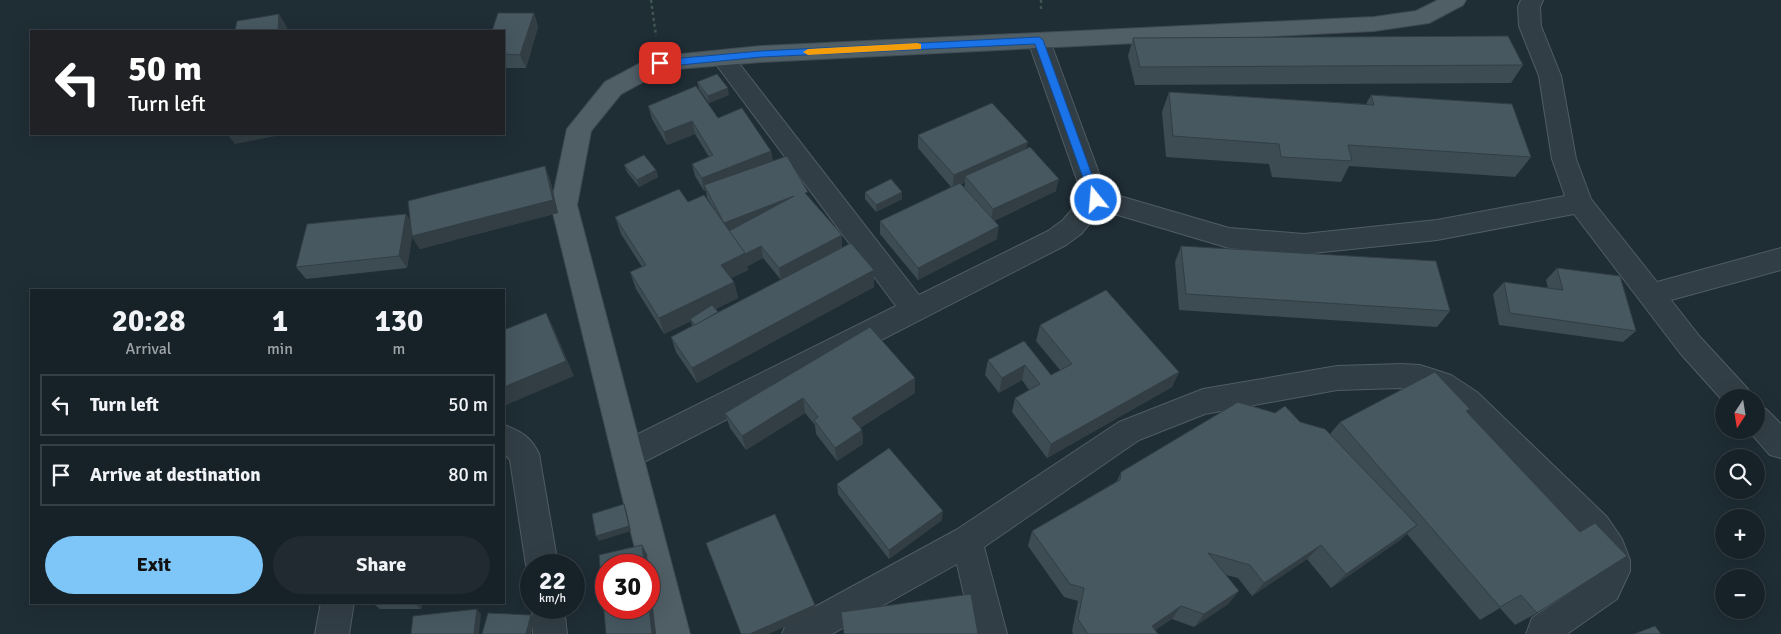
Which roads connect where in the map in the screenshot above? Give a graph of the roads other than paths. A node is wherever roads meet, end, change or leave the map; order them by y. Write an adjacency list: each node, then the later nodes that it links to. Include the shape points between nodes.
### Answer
1 (1455, 0): 3 (main road, via 1421,18 1374,24)
2 (1532, 0): 6 (street, via 1530,26 1550,76 1564,159)
3 (1039, 40): 4 (main road); 5 (street)
4 (723, 58): 9 (street); 14 (main road, via 660,63 613,88 579,129 564,205)
5 (1096, 200): 6 (street, via 1229,238 1304,244 1437,230); 9 (street, via 1072,227 1057,238)
6 (1580, 203): 8 (street)
7 (1781, 259): 8 (street)
8 (1651, 295): 10 (street)
9 (914, 310): 14 (street)
10 (1730, 389)
11 (1765, 428): 13 (street)
12 (505, 438): 16 (street, via 524,454)
13 (1781, 445)
14 (627, 455): 21 (main road)
15 (967, 540): 22 (street); 23 (street); 24 (street, via 1129,431 1202,402 1338,378 1420,377 1441,384 1467,401 1596,528 1611,550 1614,571 1605,588 1544,630)
16 (540, 554)
17 (338, 604): 19 (street)
18 (549, 619): 20 (street)
19 (332, 634)
20 (550, 634)
21 (673, 634)
22 (799, 634)
23 (990, 634)
24 (1543, 634)

